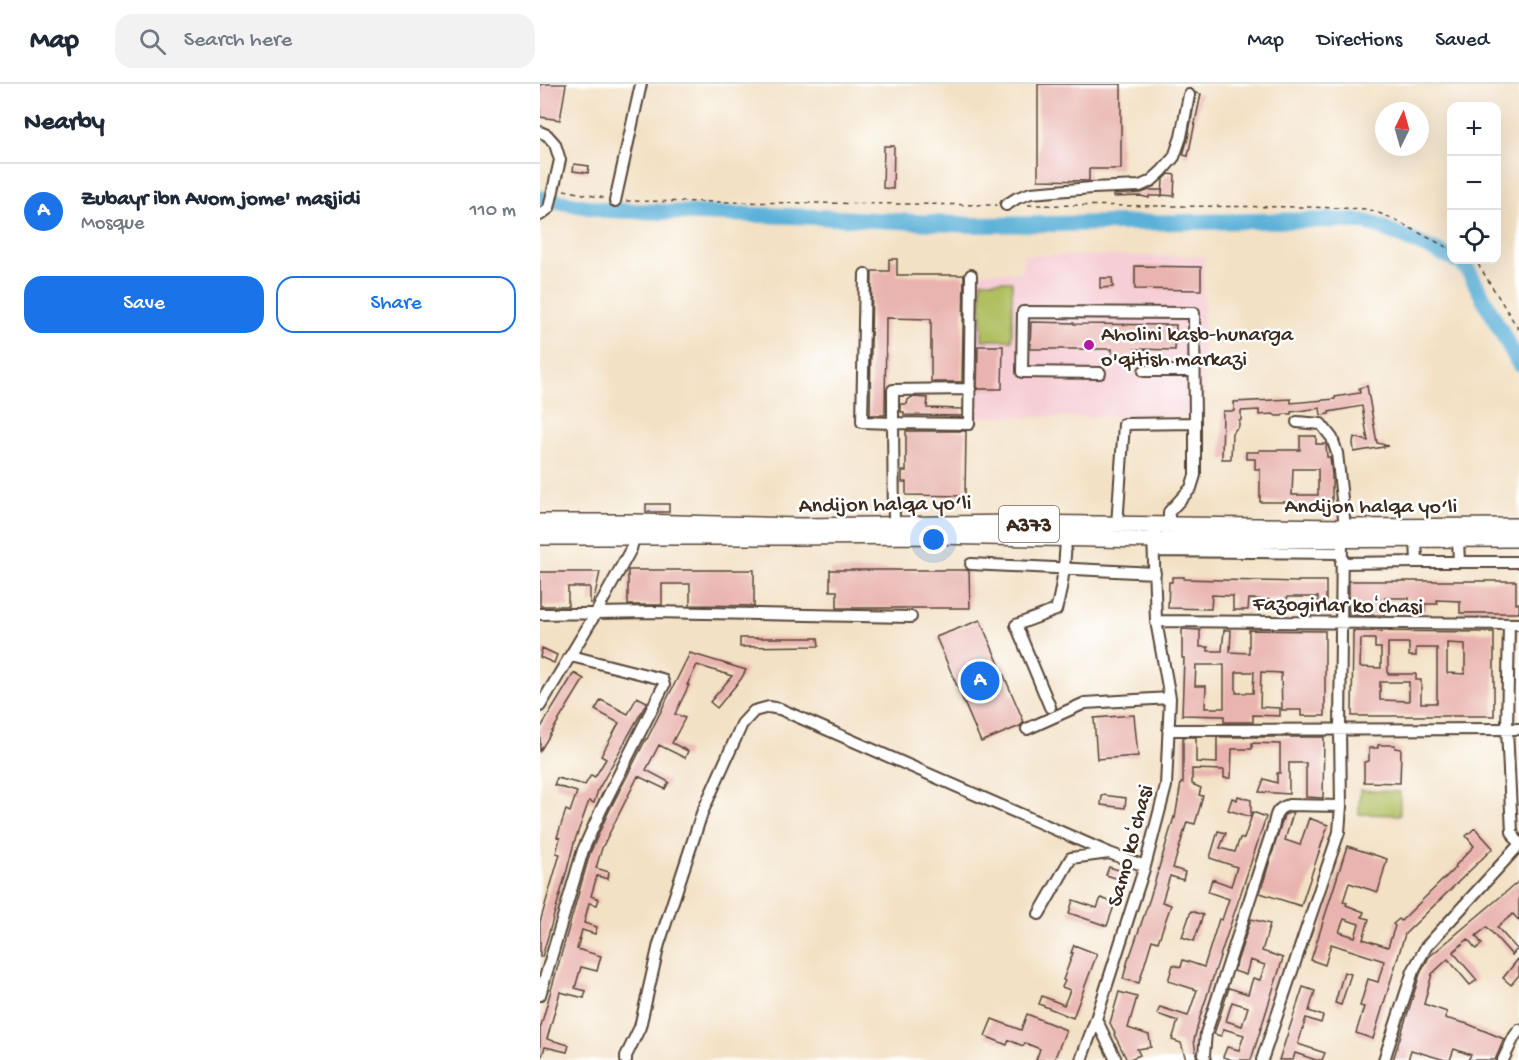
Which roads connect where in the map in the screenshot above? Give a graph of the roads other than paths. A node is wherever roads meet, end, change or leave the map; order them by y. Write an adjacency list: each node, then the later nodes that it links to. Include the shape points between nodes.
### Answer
1 (641, 84): 4 (street)
2 (1189, 95): 5 (street, via 1173,157 1151,181 1140,186 1031,193)
3 (540, 132): 6 (street, via 555,144 560,160)
4 (615, 201)
5 (1006, 205)
6 (544, 211)
7 (865, 274): 14 (street, via 862,422)
8 (971, 275): 12 (street)
9 (1144, 371): 10 (street)
10 (1194, 371): 11 (street, via 1194,313 1023,312 1022,372); 15 (street)
11 (1100, 373)
12 (970, 389): 14 (street, via 893,390); 14 (street, via 969,424)
13 (1296, 422): 28 (street, via 1320,424 1332,438 1337,453)
14 (893, 423): 17 (street)
15 (1195, 423): 18 (street, via 1124,424); 19 (street, via 1195,475 1191,488 1169,512)
16 (540, 522): 17 (highway, Andijon halqa yo‘li / A373)
17 (894, 525): 18 (highway, Andijon halqa yo‘li / A373)
18 (1117, 525): 24 (highway, Andijon halqa yo‘li / A373)
19 (1169, 525): 24 (highway, Andijon halqa yo‘li / A373); 28 (highway, Andijon halqa yo‘li / A373)
20 (1519, 526): 28 (highway, Andijon halqa yo‘li / A373)
21 (540, 537): 22 (highway, Andijon halqa yo‘li / A373)
22 (634, 537): 23 (highway, Andijon halqa yo‘li / A373); 35 (street)
23 (1066, 538): 24 (highway, Andijon halqa yo‘li / A373); 33 (street)
24 (1154, 539): 28 (highway, Andijon halqa yo‘li / A373); 34 (street, Samo koʻchasi)
25 (1416, 539): 26 (highway, Andijon halqa yo‘li / A373); 28 (highway, Andijon halqa yo‘li / A373); 29 (street)
26 (1458, 539): 27 (highway, Andijon halqa yo‘li / A373); 30 (street)
27 (1519, 539)
28 (1342, 545): 29 (street); 39 (street)
29 (1417, 562): 30 (street)
30 (1459, 562): 31 (street)
31 (1519, 562)
32 (971, 564): 33 (street)
33 (1065, 568): 34 (street); 44 (street, via 1056,610 1016,625)
34 (1155, 573): 38 (street, Samo koʻchasi)
35 (596, 613): 36 (street); 37 (street); 41 (street)
36 (540, 614)
37 (911, 617)
38 (1156, 621): 39 (street, Fazogirlar koʻchasi); 42 (street, Samo koʻchasi)
39 (1340, 623): 40 (street, Fazogirlar koʻchasi); 46 (street)
40 (1514, 624): 47 (street)
41 (571, 656): 43 (street); 55 (street, via 662,679 664,685 584,850)
42 (1170, 698): 45 (street, via 1085,703); 49 (street, Samo koʻchasi)
43 (540, 706)
44 (1050, 707)
45 (1027, 729)
46 (1340, 729): 47 (street); 49 (street); 50 (street)
47 (1507, 729): 48 (street); 51 (street, via 1512,832)
48 (1519, 729)
49 (1168, 730): 53 (street, Samo koʻchasi, via 1166,786)
50 (1341, 806): 61 (street, via 1289,805 1277,813 1206,1033); 62 (street, via 1339,832)
51 (1519, 845): 63 (street, via 1426,947 1413,971)
52 (1109, 853): 53 (street); 54 (street, via 1071,858); 58 (street, via 780,709 754,711 742,724 702,813 658,944 640,1027)
53 (1145, 866): 56 (street, Samo koʻchasi)
54 (1040, 914)
55 (540, 995)
56 (1096, 1019): 59 (street, Samo koʻchasi); 60 (street)
57 (1519, 1030): 64 (street)
58 (626, 1060)
59 (1081, 1060)
60 (1116, 1060)
61 (1206, 1060)
62 (1262, 1060)
63 (1384, 1060)
64 (1503, 1060)

